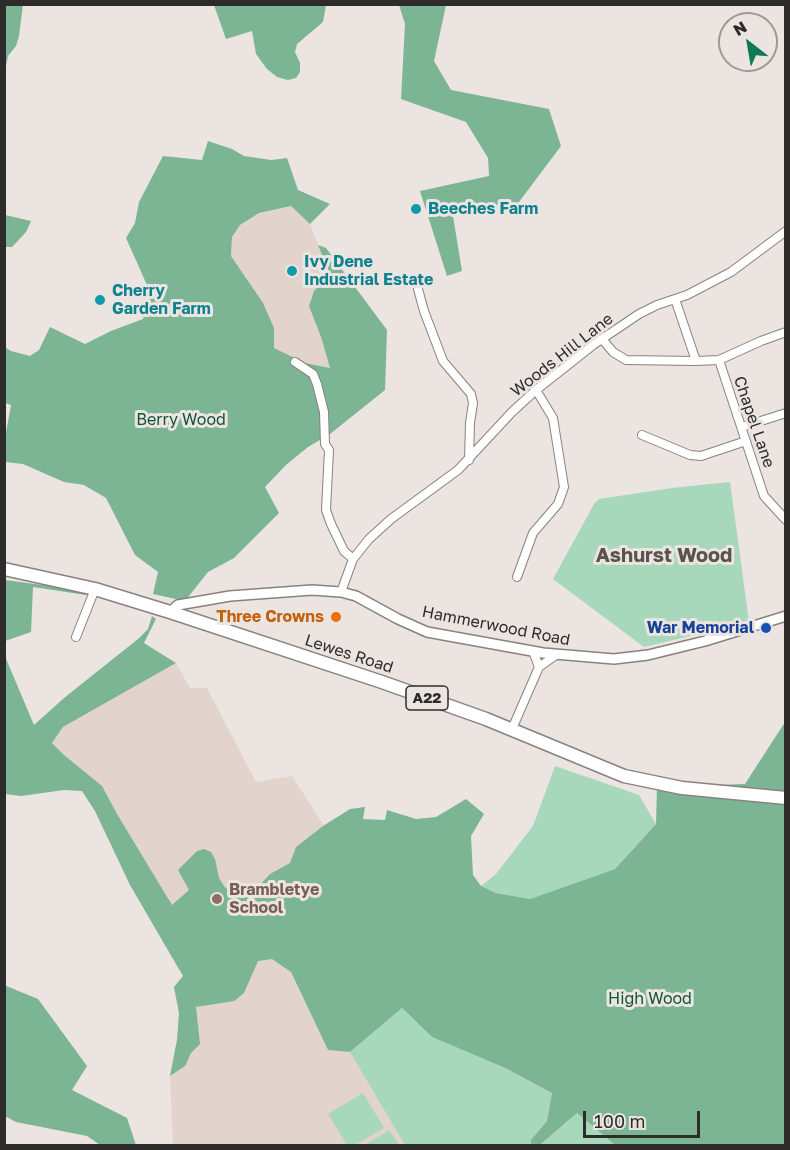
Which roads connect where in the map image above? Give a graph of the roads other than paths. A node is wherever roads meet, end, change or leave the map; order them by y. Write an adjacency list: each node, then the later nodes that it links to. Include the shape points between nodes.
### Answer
1 (786, 231): 3 (street, Woods Hill Lane, via 731,272)
2 (418, 289): 14 (street, via 443,361 471,394)
3 (675, 299): 5 (street, Woods Hill Lane, via 639,314); 7 (street)
4 (786, 332): 6 (street)
5 (602, 339): 7 (street, via 626,360); 9 (street, Woods Hill Lane)
6 (719, 360): 7 (street); 11 (street, Chapel Lane)
7 (696, 361)
8 (295, 362): 16 (street, via 314,374 317,384 328,450 326,510 344,551)
9 (536, 390): 14 (street, Woods Hill Lane); 18 (street, via 553,418 564,487 558,504 533,533)
10 (786, 413): 11 (street)
11 (742, 427): 13 (street, Chapel Lane)
12 (642, 435): 13 (street, via 701,456)
13 (746, 441): 15 (street, Chapel Lane, via 764,496)
14 (469, 460): 16 (street, Woods Hill Lane, via 391,519)
15 (786, 520)
16 (353, 559): 20 (street, Woods Hill Lane)
17 (4, 569): 19 (highway, Lewes Road / A22)
18 (518, 577)
19 (94, 589): 21 (highway, Lewes Road / A22); 23 (street)
20 (341, 592): 21 (street, Hammerwood Road, via 312,590 222,597 178,605); 24 (street, Hammerwood Road, via 427,632)
21 (170, 612): 27 (highway, Lewes Road / A22)
22 (786, 616): 25 (street, Hammerwood Road, via 648,655 614,659)
23 (76, 637)
24 (532, 651): 25 (street, Hammerwood Road); 26 (street)
25 (556, 655): 26 (street)
26 (539, 666): 27 (street)
27 (512, 729): 28 (highway, Lewes Road / A22, via 624,776 682,788)
28 (786, 798)

